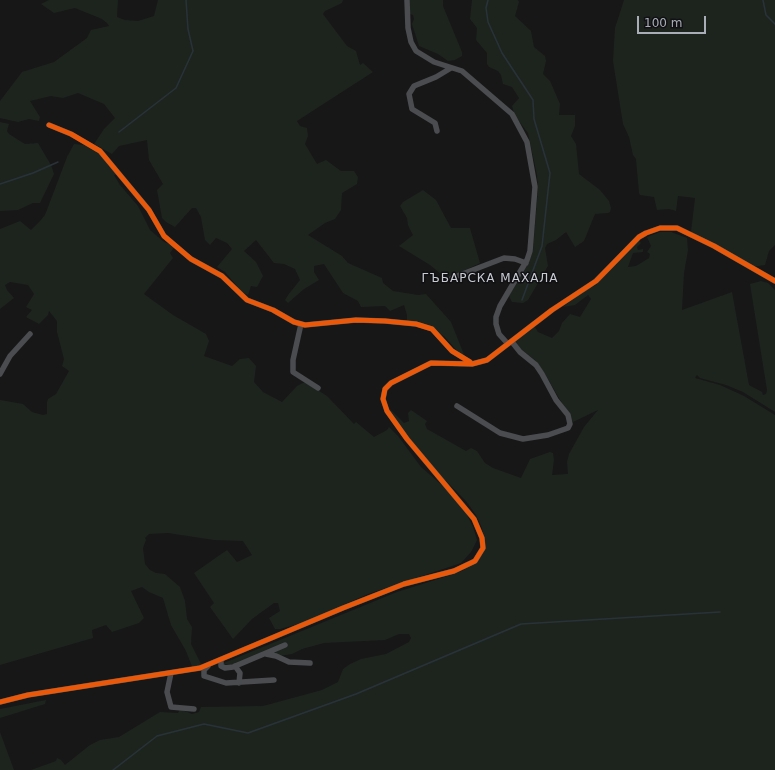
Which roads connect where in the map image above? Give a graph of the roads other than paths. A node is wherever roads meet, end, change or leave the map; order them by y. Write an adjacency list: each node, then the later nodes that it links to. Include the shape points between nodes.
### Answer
1 (407, 0): 2 (street, via 412,47 428,59)
2 (451, 68): 4 (street, via 414,86 409,94 412,109 434,123); 5 (street, via 462,71 504,106 525,137 535,187 530,251)
3 (49, 125): 8 (street, via 74,135 100,151 149,210 160,230 191,259 222,276 247,300)
4 (436, 131)
5 (526, 262): 6 (street, via 504,258); 10 (street, via 496,317 499,334)
6 (452, 278)
7 (775, 281): 10 (street, via 689,233 678,228 660,228 639,237 596,281 552,310)
8 (302, 324): 11 (street, via 385,320 416,324 432,329 452,351); 13 (street, via 292,372)
9 (30, 334): 12 (street, via 10,356)
10 (510, 343): 11 (street, via 487,360); 14 (street, via 536,365 556,400 568,415 568,428 524,439 500,433)
11 (472, 364): 17 (street, via 431,363 391,383 382,394 387,411 407,439 474,519 482,538 483,548 480,555 468,565 404,584)
12 (0, 374)
13 (318, 388)
14 (457, 406)
15 (285, 645): 16 (street)
16 (266, 654): 18 (street, via 289,662); 20 (street)
17 (221, 660): 19 (street); 20 (street, via 223,667)
18 (310, 663)
19 (208, 665): 21 (street); 23 (street, via 204,670 204,676 226,683)
20 (235, 666): 23 (street, via 240,674)
21 (171, 673): 24 (street, via 28,695); 25 (street, via 167,692 171,707)
22 (274, 680): 23 (street)
23 (239, 683)
24 (0, 702)
25 (194, 709)

